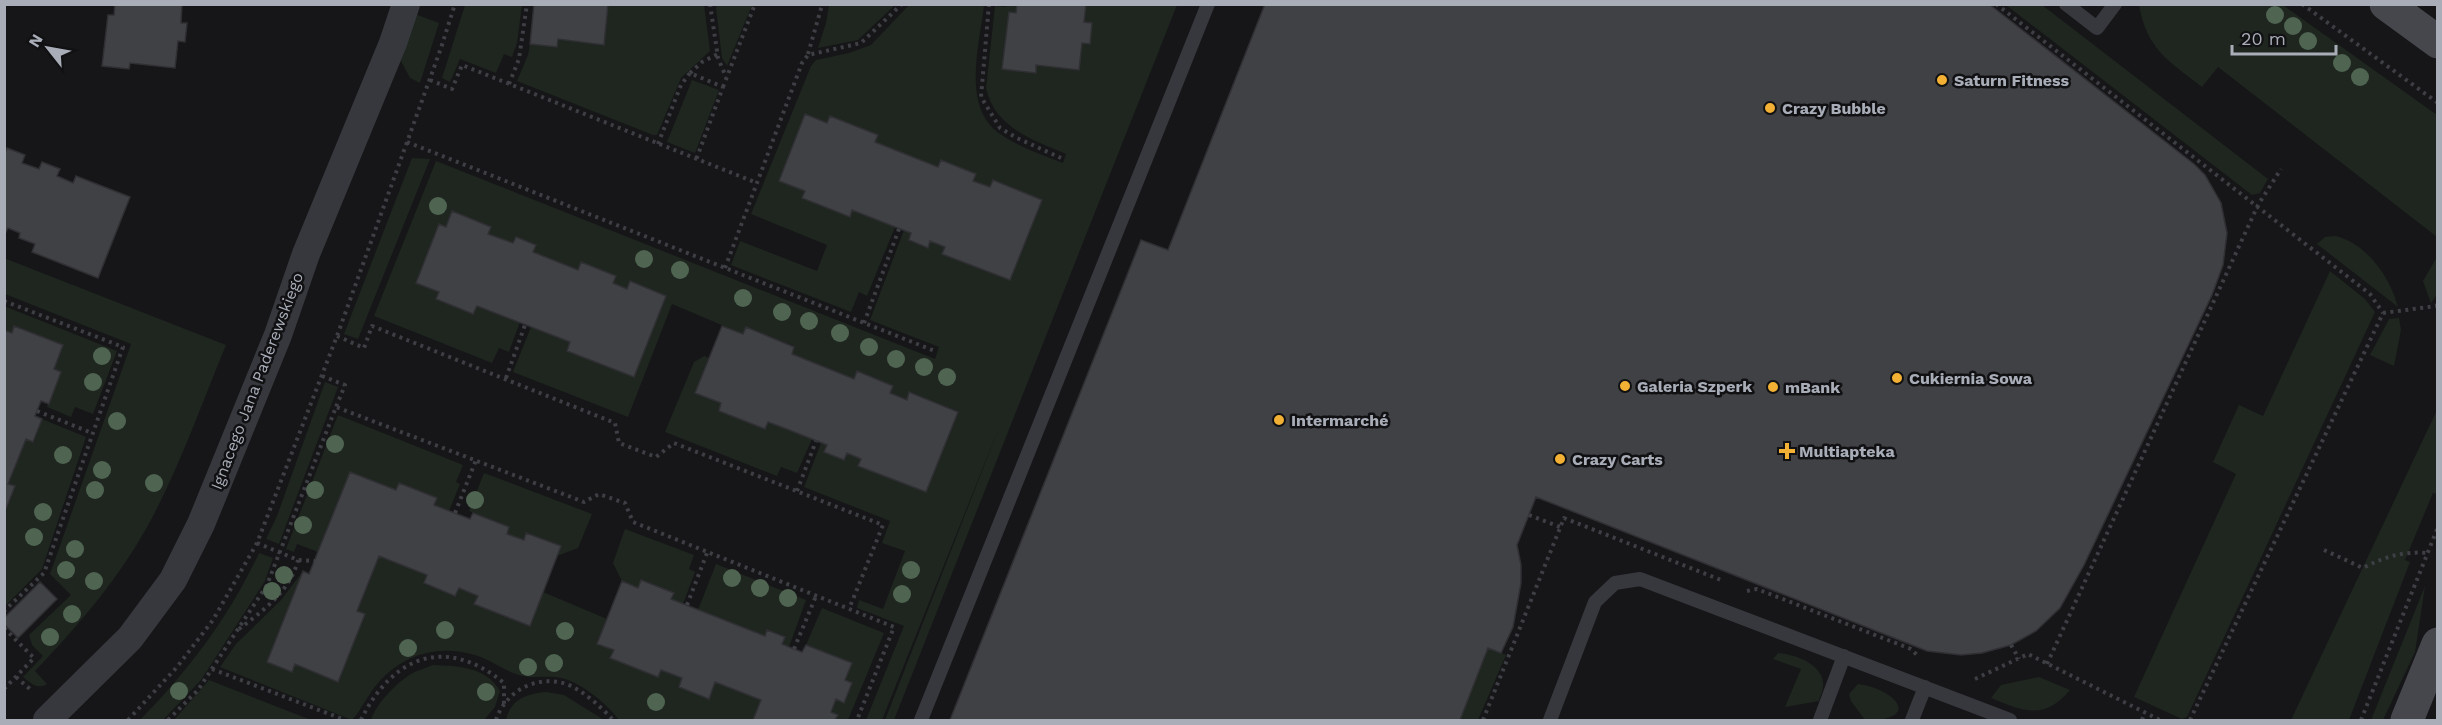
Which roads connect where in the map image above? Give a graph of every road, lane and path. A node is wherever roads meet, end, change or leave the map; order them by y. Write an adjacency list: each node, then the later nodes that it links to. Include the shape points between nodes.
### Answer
1 (406, 4): 80 (street, Ignacego Jana Paderewskiego, via 306,254 278,335 201,524 173,580 130,638)
2 (455, 4): 20 (path)
3 (527, 4): 21 (path, via 519,59)
4 (710, 4): 16 (path)
5 (755, 4): 19 (path)
6 (902, 4): 17 (path, via 861,43)
7 (989, 4): 26 (path, via 981,97 1000,128)
8 (1208, 4): 88 (lane)
9 (1996, 4): 30 (path)
10 (2066, 4): 11 (lane, via 2097,28)
11 (2115, 4)
12 (2302, 4): 23 (path)
13 (822, 5): 17 (path)
14 (2395, 7): 15 (street)
15 (2438, 42)
16 (718, 54): 18 (path); 19 (path)
17 (808, 55): 29 (path)
18 (690, 74): 22 (path); 25 (path, via 681,85)
19 (727, 78): 22 (path)
20 (430, 80): 21 (path, via 452,89 462,65); 24 (path)
21 (509, 84): 25 (path)
22 (723, 87): 27 (path)
23 (2438, 103)
24 (407, 142): 32 (path); 38 (path)
25 (658, 144): 27 (path)
26 (1061, 158)
27 (696, 160): 29 (path)
28 (2281, 170): 30 (path)
29 (757, 183): 32 (path)
30 (2258, 206): 35 (path, via 2370,294); 72 (path)
31 (899, 229): 36 (path)
32 (725, 268): 36 (path)
33 (4, 301): 44 (path, via 123,347)
34 (2438, 304): 35 (path)
35 (2383, 313): 94 (path)
36 (864, 323): 39 (path)
37 (525, 325): 41 (path)
38 (337, 336): 40 (path); 41 (path, via 364,348 372,326)
39 (935, 351)
40 (322, 376): 42 (path, via 345,385); 52 (path)
41 (506, 378): 47 (path, via 615,423 619,443 656,457 674,443)
42 (336, 407): 46 (path); 54 (path)
43 (37, 411): 44 (path)
44 (93, 433): 63 (path, via 44,573)
45 (816, 441): 47 (path)
46 (476, 460): 48 (path); 55 (path, via 584,502 599,494 625,503 633,522)
47 (797, 491): 62 (path, via 883,525)
48 (455, 513)
49 (1529, 515): 50 (path)
50 (1560, 527)
51 (2438, 527): 56 (path)
52 (257, 543): 54 (path); 81 (path, via 213,620 177,667)
53 (2324, 550): 56 (path, via 2363,568 2409,551)
54 (278, 553): 57 (path); 65 (path, via 267,585)
55 (707, 553): 60 (path); 61 (path)
56 (2427, 553): 95 (path)
57 (298, 560): 58 (path); 65 (path, via 295,573 276,598)
58 (315, 561)
59 (1747, 591): 71 (path, via 1757,589 1911,649)
60 (816, 596): 62 (path); 68 (path)
61 (687, 605)
62 (849, 609): 87 (path, via 894,627)
63 (4, 611)
64 (4, 628): 75 (path, via 34,658)
65 (235, 632): 73 (path)
66 (2438, 644): 96 (street)
67 (2011, 645): 70 (path)
68 (794, 649)
69 (1844, 656): 74 (lane); 89 (lane, via 1640,579 1615,583 1595,602); 90 (lane)
70 (2019, 659): 72 (path, via 2028,654); 76 (path, via 1973,679)
71 (1922, 661)
72 (2047, 664): 78 (path)
73 (212, 669): 82 (path, via 198,690); 83 (path)
74 (1925, 687): 76 (lane); 91 (lane)
75 (4, 689)
76 (1965, 703): 79 (lane)
77 (504, 704): 84 (path, via 504,682 476,663 441,657 421,659 387,679); 85 (path); 86 (path, via 532,683 549,681 581,692)
78 (2144, 714): 92 (path); 93 (path)
79 (2002, 719)
80 (47, 720)
81 (128, 720)
82 (168, 720)
83 (345, 720)
84 (362, 720)
85 (495, 720)
86 (613, 720)
87 (857, 720)
88 (921, 720)
89 (1550, 720)
90 (1820, 720)
91 (1912, 720)
92 (2142, 720)
93 (2160, 720)
94 (2190, 720)
95 (2361, 720)
96 (2407, 720)

